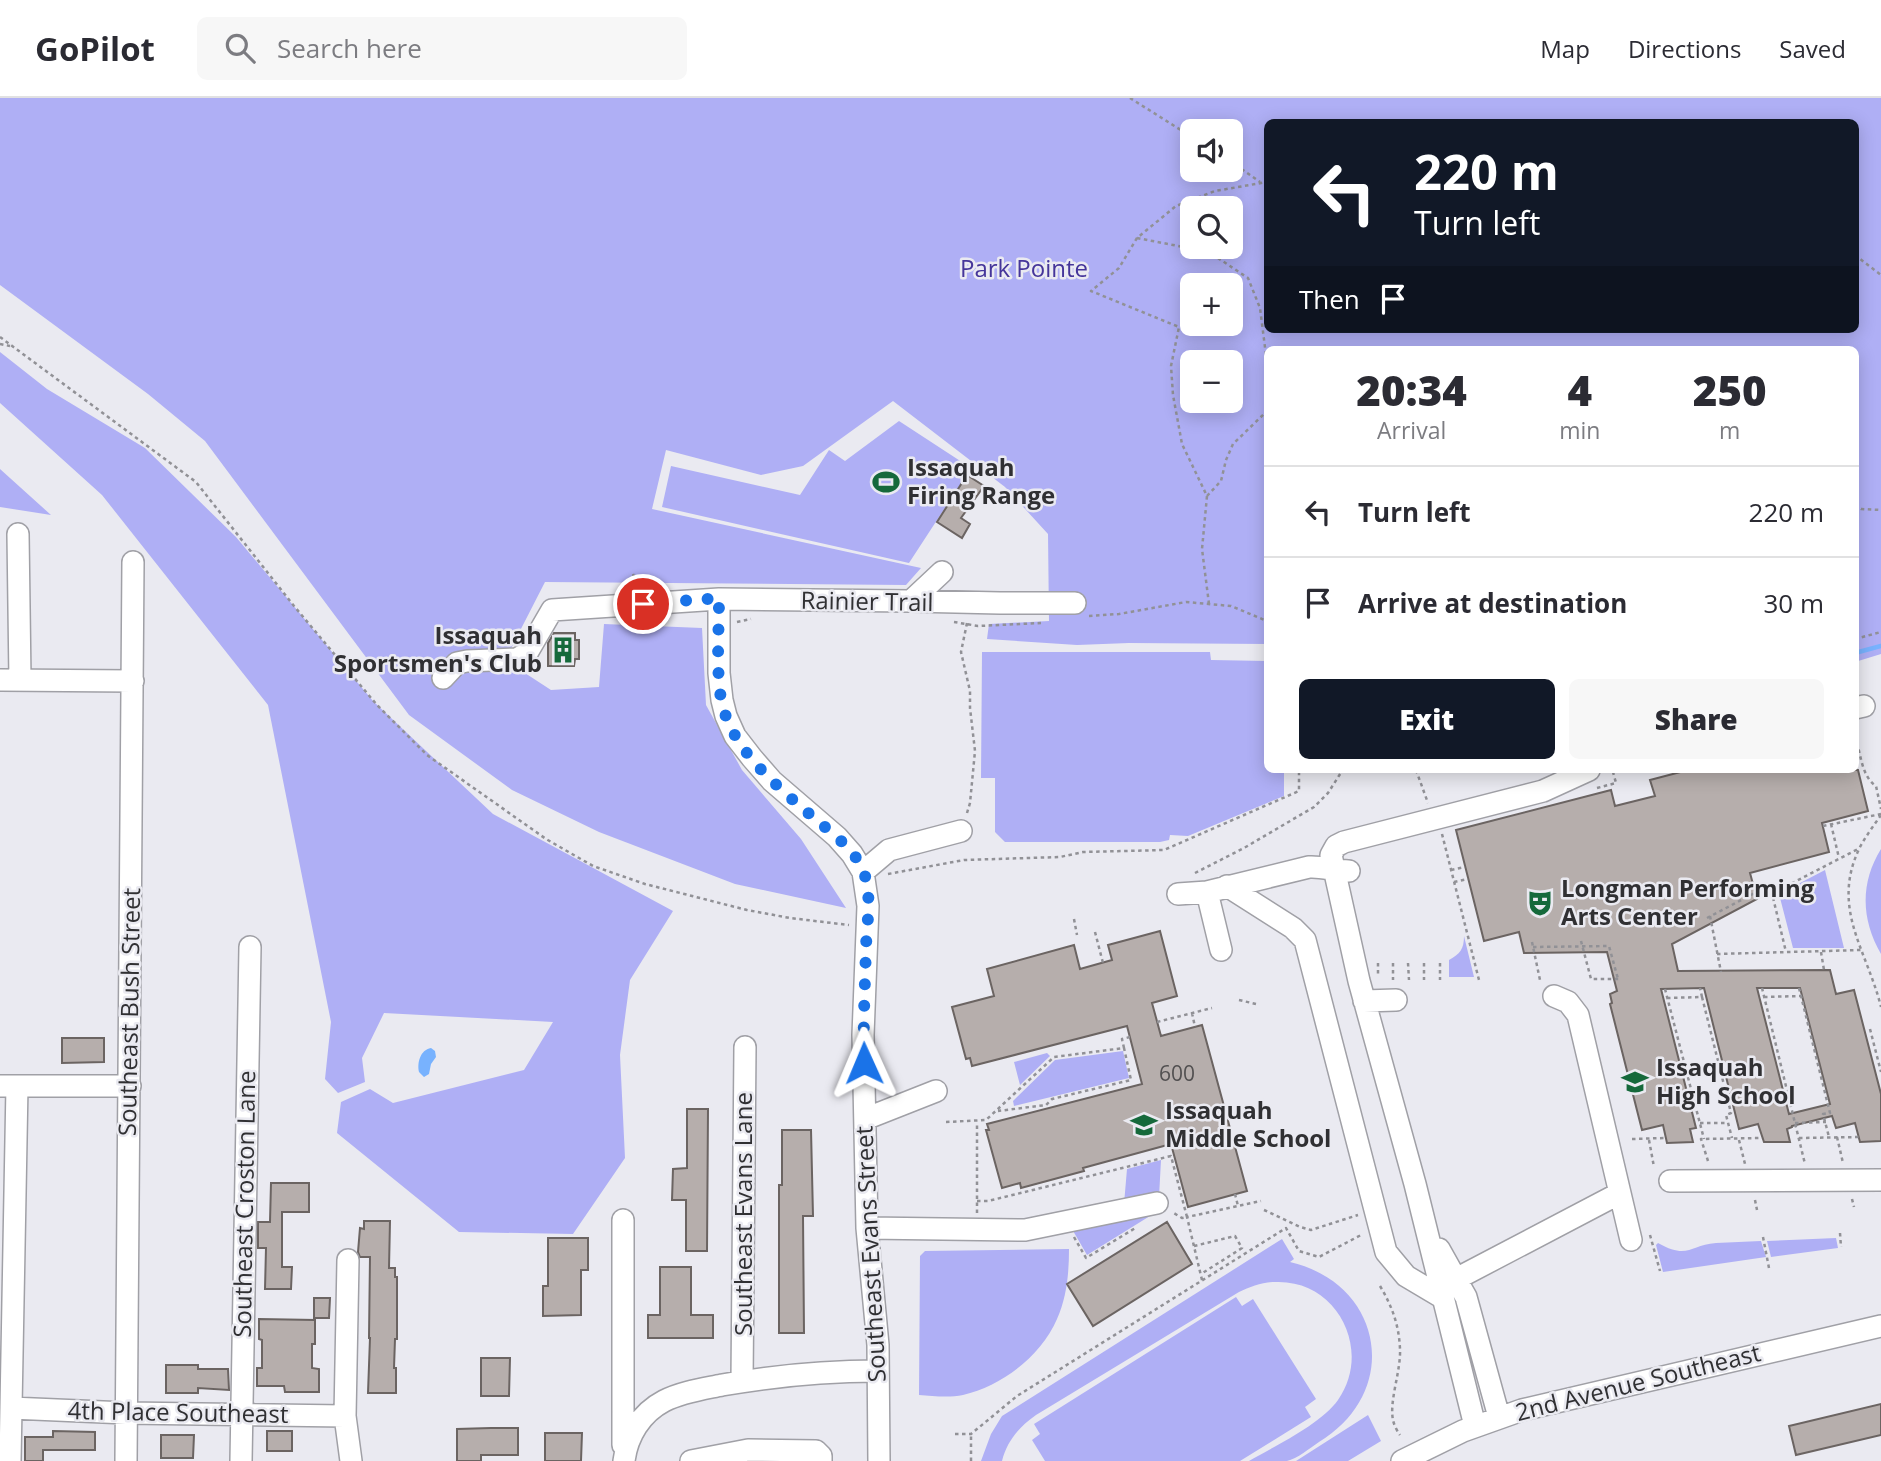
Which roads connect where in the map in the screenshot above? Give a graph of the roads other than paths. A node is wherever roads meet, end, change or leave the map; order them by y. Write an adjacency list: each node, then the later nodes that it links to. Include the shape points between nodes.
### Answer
1 (18, 534): 8 (street)
2 (133, 562): 9 (street, Southeast Bush Street)
3 (942, 572): 5 (street)
4 (719, 598): 5 (street); 7 (street, via 552,610 527,653 517,659 457,663); 13 (street, Southeast Evans Street, via 722,700 735,736 772,781 852,854)
5 (911, 601): 6 (street, via 968,613)
6 (1082, 609)
7 (443, 678)
8 (10, 680): 9 (street)
9 (133, 681): 23 (street, Southeast Bush Street)
10 (1582, 773): 12 (street, via 1543,791 1344,842 1331,855)
11 (961, 831): 13 (street, via 890,850)
12 (1341, 871): 14 (street, via 1309,867); 20 (street, via 1349,919 1365,957)
13 (863, 872): 25 (street, Southeast Evans Street, via 867,889)
14 (1217, 889): 15 (street); 17 (street); 34 (street, via 1293,928 1305,940 1386,1252 1406,1276)
15 (1178, 894)
16 (250, 947): 40 (street, Southeast Croston Lane)
17 (1221, 950)
18 (1395, 990): 20 (street)
19 (1554, 996): 28 (street, via 1568,1002 1578,1015)
20 (1364, 1001): 34 (street, via 1399,1095 1425,1223)
21 (745, 1046): 37 (street, Southeast Evans Lane)
22 (9, 1086): 23 (street); 38 (street)
23 (130, 1086): 39 (street, Southeast Bush Street)
24 (936, 1091): 25 (street)
25 (865, 1119): 31 (street, Southeast Evans Street)
26 (1662, 1174): 27 (street)
27 (1881, 1180)
28 (1620, 1193): 32 (street); 34 (street)
29 (1157, 1203): 31 (street, via 1025,1230)
30 (623, 1220): 48 (street)
31 (867, 1228): 36 (street, Southeast Evans Street)
32 (1640, 1237)
33 (348, 1260): 41 (street)
34 (1446, 1287): 42 (street, via 1466,1297); 43 (street)
35 (1881, 1326): 42 (street, 2nd Avenue Southeast)
36 (878, 1371): 37 (street); 51 (street, Southeast Evans Street)
37 (743, 1381): 48 (street, via 659,1404 631,1433)
38 (11, 1408): 39 (street, 4th Place Southeast); 44 (street)
39 (126, 1413): 40 (street, 4th Place Southeast); 45 (street, Southeast Bush Street)
40 (241, 1414): 41 (street, 4th Place Southeast); 46 (street, Southeast Croston Lane)
41 (345, 1416): 47 (street)
42 (1499, 1418): 43 (street, 2nd Avenue Southeast)
43 (1475, 1426): 52 (street, 2nd Avenue Southeast)
44 (10, 1461)
45 (126, 1461)
46 (241, 1461)
47 (351, 1461)
48 (624, 1461)
49 (691, 1461): 50 (street, via 748,1450 816,1451)
50 (821, 1461)
51 (879, 1461)
52 (1402, 1461)

